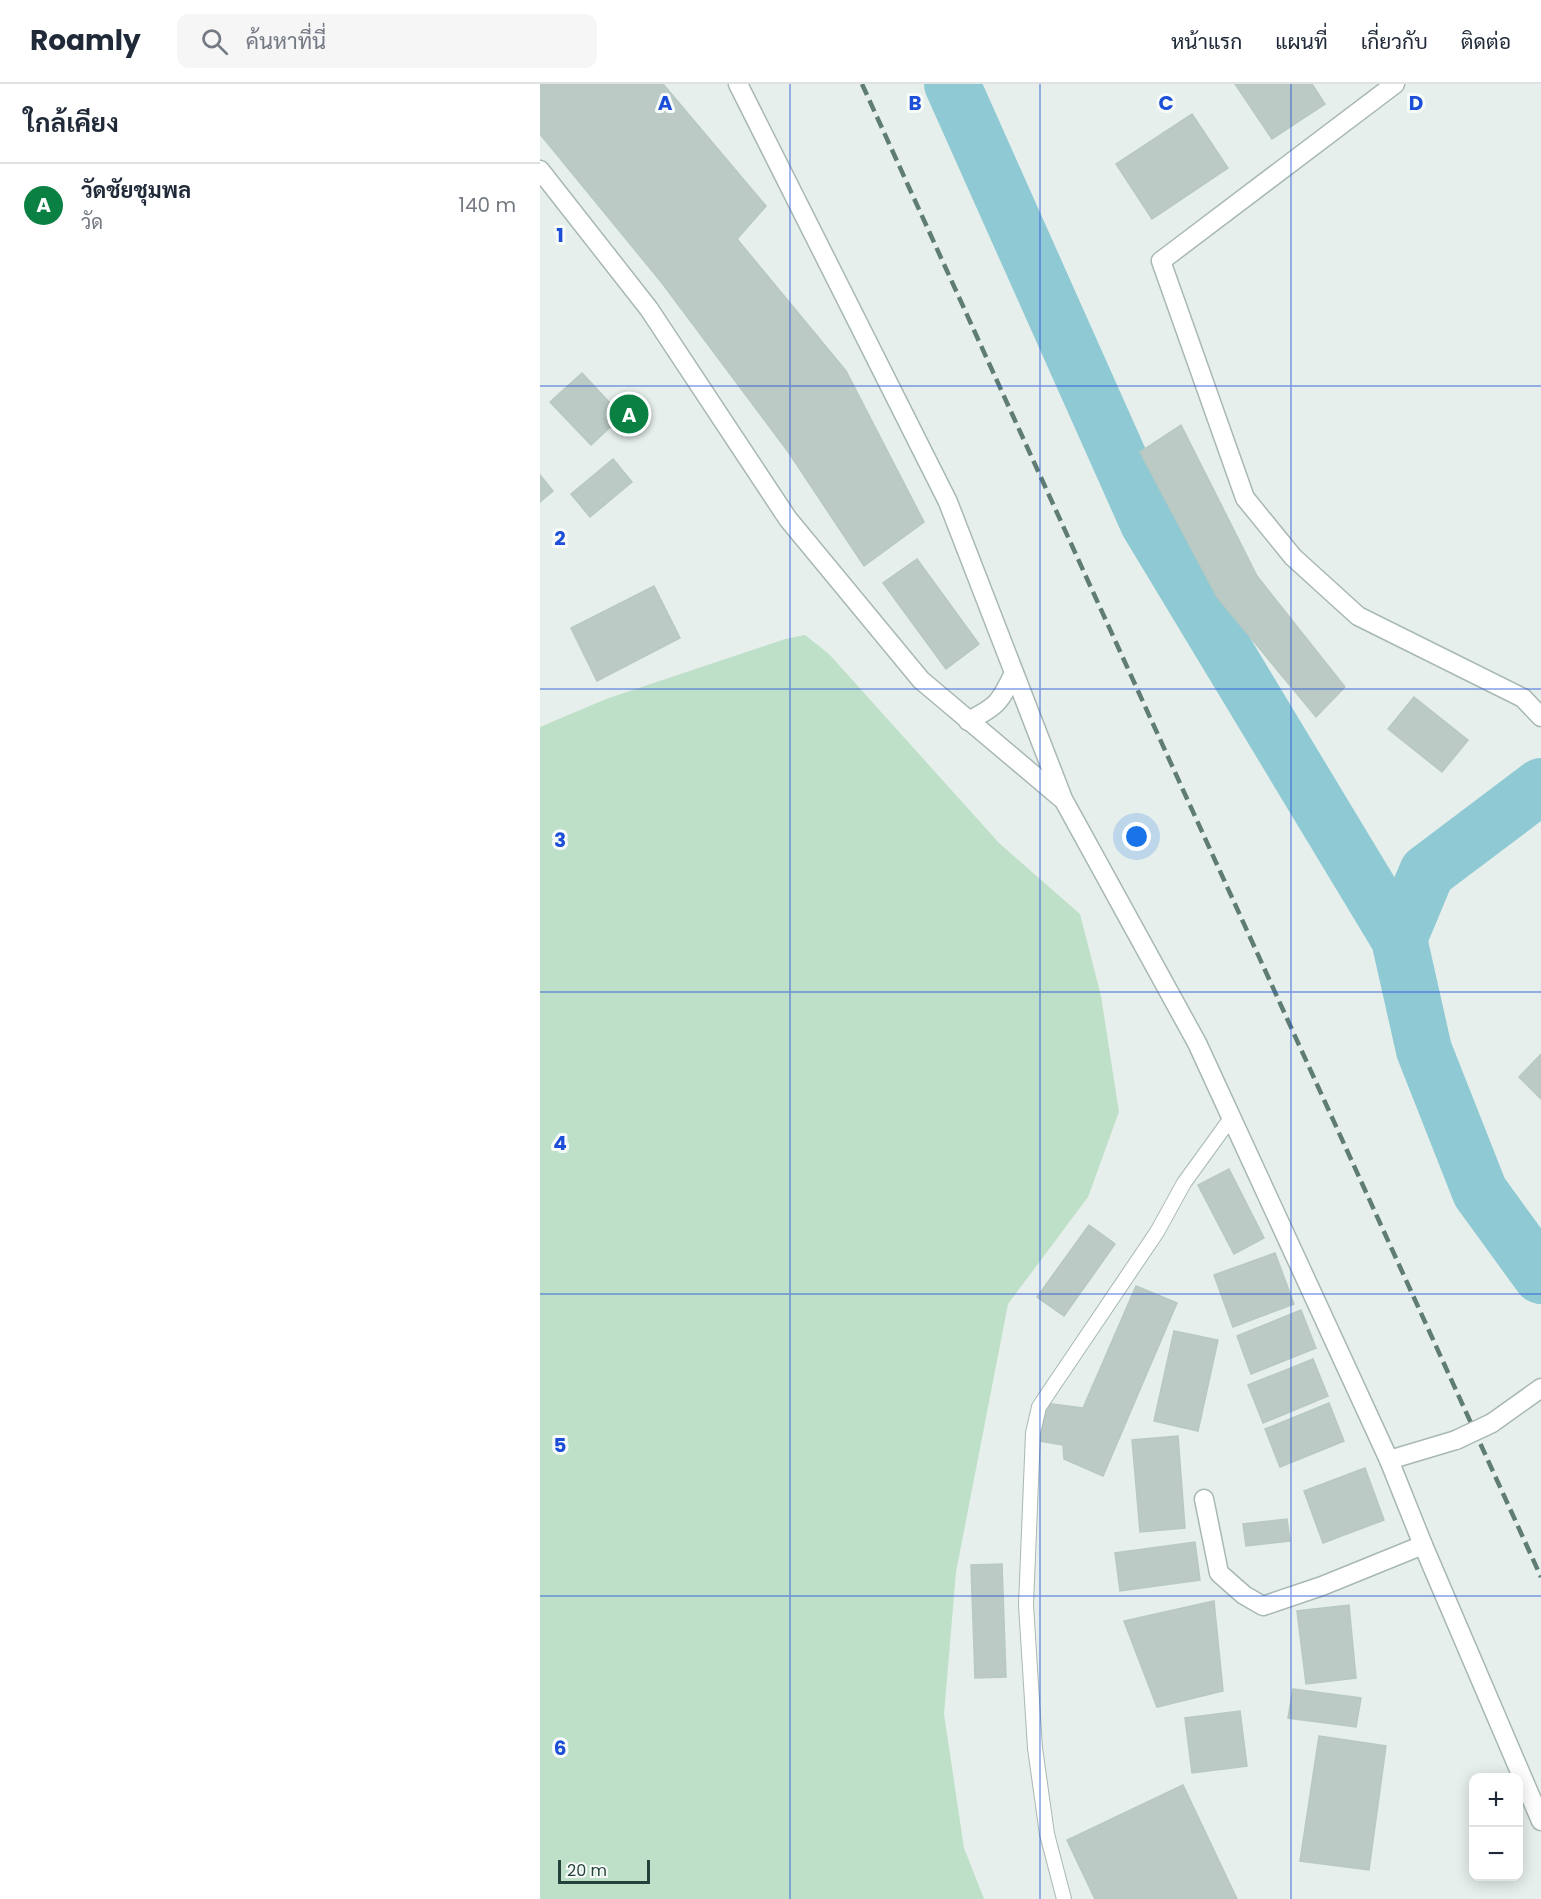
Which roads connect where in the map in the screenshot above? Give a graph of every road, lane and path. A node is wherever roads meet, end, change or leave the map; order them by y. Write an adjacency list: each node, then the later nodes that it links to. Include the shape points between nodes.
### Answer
1 (738, 84): 4 (street, via 948,502)
2 (1395, 84): 5 (street, via 1161,261 1245,498 1293,557 1359,616 1523,699)
3 (540, 170): 6 (street, via 649,309 788,519 921,680)
4 (1014, 673): 6 (street, via 1001,700); 7 (street)
5 (1539, 716)
6 (968, 721): 7 (street)
7 (1063, 799): 8 (street, via 1197,1043)
8 (1231, 1118): 10 (street); 14 (lane, via 1184,1183 1157,1232 1039,1407 1033,1433 1026,1605 1035,1748 1047,1834)
9 (1541, 1388): 10 (street, bridge, via 1492,1422 1456,1440)
10 (1389, 1460): 12 (street)
11 (1204, 1499): 12 (street, via 1219,1573 1263,1606)
12 (1423, 1545): 13 (street)
13 (1541, 1821)
14 (1064, 1899)

